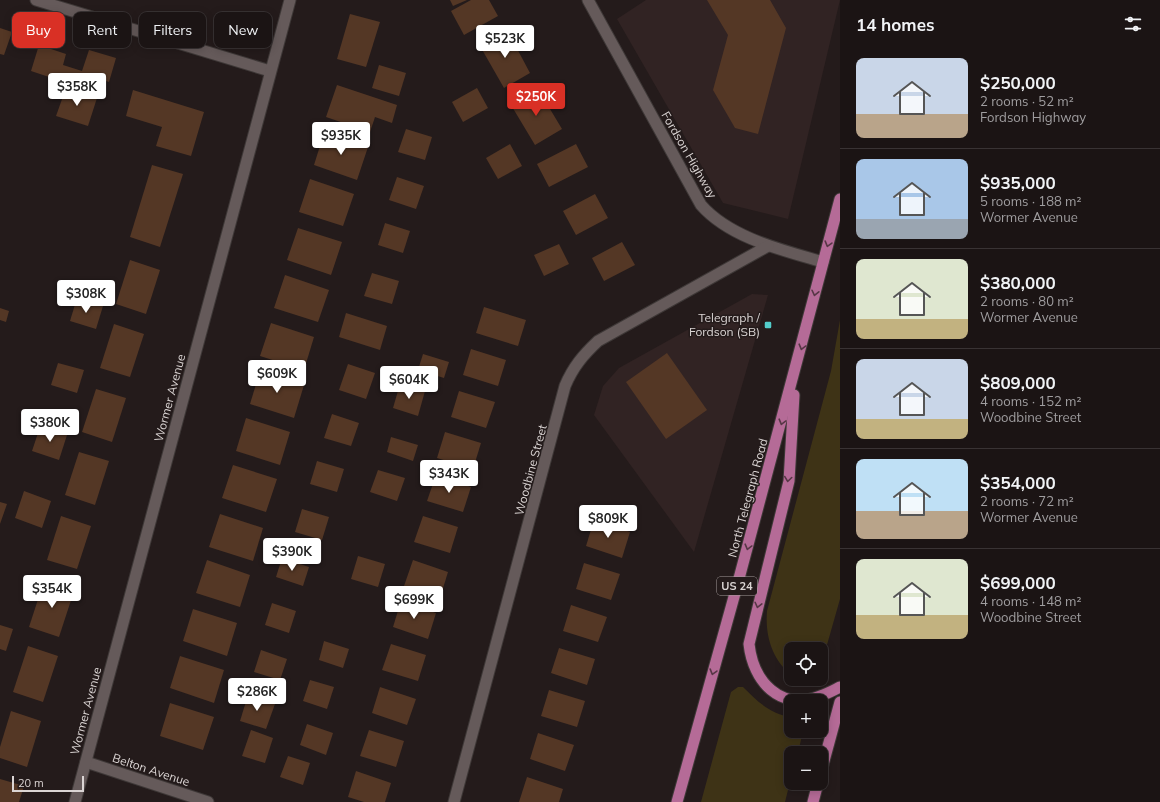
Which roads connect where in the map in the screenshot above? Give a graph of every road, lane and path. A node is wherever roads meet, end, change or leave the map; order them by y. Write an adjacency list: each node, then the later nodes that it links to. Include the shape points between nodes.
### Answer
1 (36, 0): 4 (street)
2 (290, 0): 4 (street, Wormer Avenue)
3 (588, 0): 6 (street, Fordson Highway, via 701,205 722,224)
4 (270, 71): 12 (street, Wormer Avenue)
5 (840, 200): 7 (main road, North Telegraph Road / US 24, one-way to 7)
6 (768, 246): 7 (street, Fordson Highway); 16 (street, Woodbine Street, via 598,341 572,370 565,386)
7 (823, 262): 8 (main road, North Telegraph Road / US 24, one-way to 8)
8 (796, 370): 9 (main road, one-way to 9, via 789,481 748,644 754,668 769,689 778,695 798,700 819,697); 17 (main road, North Telegraph Road / US 24, one-way to 17)
9 (840, 687)
10 (840, 702): 11 (main road)
11 (828, 746)
12 (86, 762): 14 (street, Wormer Avenue); 15 (street, Belton Avenue)
13 (816, 790): 18 (main road)
14 (75, 802)
15 (208, 802)
16 (454, 802)
17 (677, 802)
18 (813, 802)

